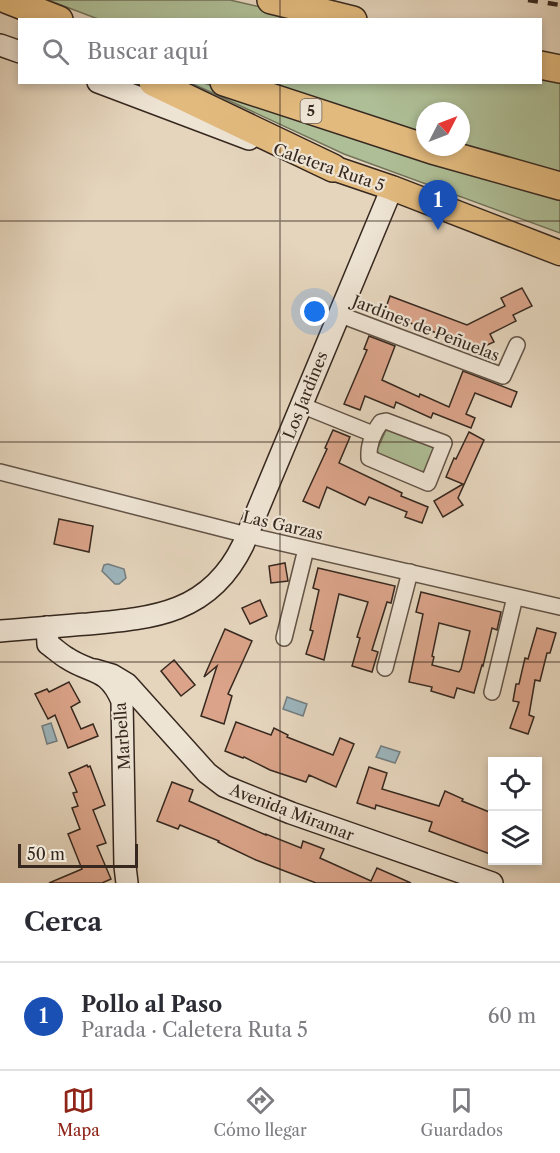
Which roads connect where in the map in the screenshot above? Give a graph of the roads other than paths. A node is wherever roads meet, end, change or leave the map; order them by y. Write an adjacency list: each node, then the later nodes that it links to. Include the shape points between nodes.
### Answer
1 (8, 0): 4 (highway)
2 (271, 0): 5 (highway)
3 (0, 12): 6 (highway)
4 (54, 18)
5 (345, 18)
6 (18, 20)
7 (0, 45): 9 (street)
8 (542, 50): 10 (highway)
9 (18, 51)
10 (560, 53)
11 (542, 65): 12 (highway)
12 (560, 69)
13 (103, 84): 16 (street, Caletera Ruta 5)
14 (157, 84): 16 (highway)
15 (230, 84): 17 (highway, 5, via 421,147)
16 (333, 168): 18 (main road, Caletera Ruta 5)
17 (560, 186)
18 (392, 189): 19 (main road, Caletera Ruta 5); 20 (street, Los Jardines)
19 (560, 253)
20 (338, 314): 21 (street, Jardines de Peñuelas, via 503,376); 22 (street, Los Jardines)
21 (517, 345)
22 (301, 405): 23 (street); 25 (street, Los Jardines)
23 (373, 434): 23 (street, via 369,458 428,483 444,443 386,421)
24 (0, 472): 25 (street, Las Garzas)
25 (247, 535): 26 (street, Las Garzas); 30 (street, Los Jardines, via 226,574 184,607 154,616)
26 (306, 549): 27 (street, Las Garzas); 32 (street)
27 (410, 572): 28 (street, Las Garzas); 33 (street)
28 (515, 597): 29 (street, Las Garzas); 35 (street)
29 (560, 606)
30 (47, 627): 31 (street, Los Jardines); 34 (street, Marbella, via 48,644 68,659)
31 (0, 631)
32 (284, 638)
33 (385, 668)
34 (95, 670): 36 (street, Marbella, via 111,682 122,701); 37 (street, Avenida Miramar, via 127,684 207,773 224,786)
35 (492, 692)
36 (127, 883)
37 (492, 883)

